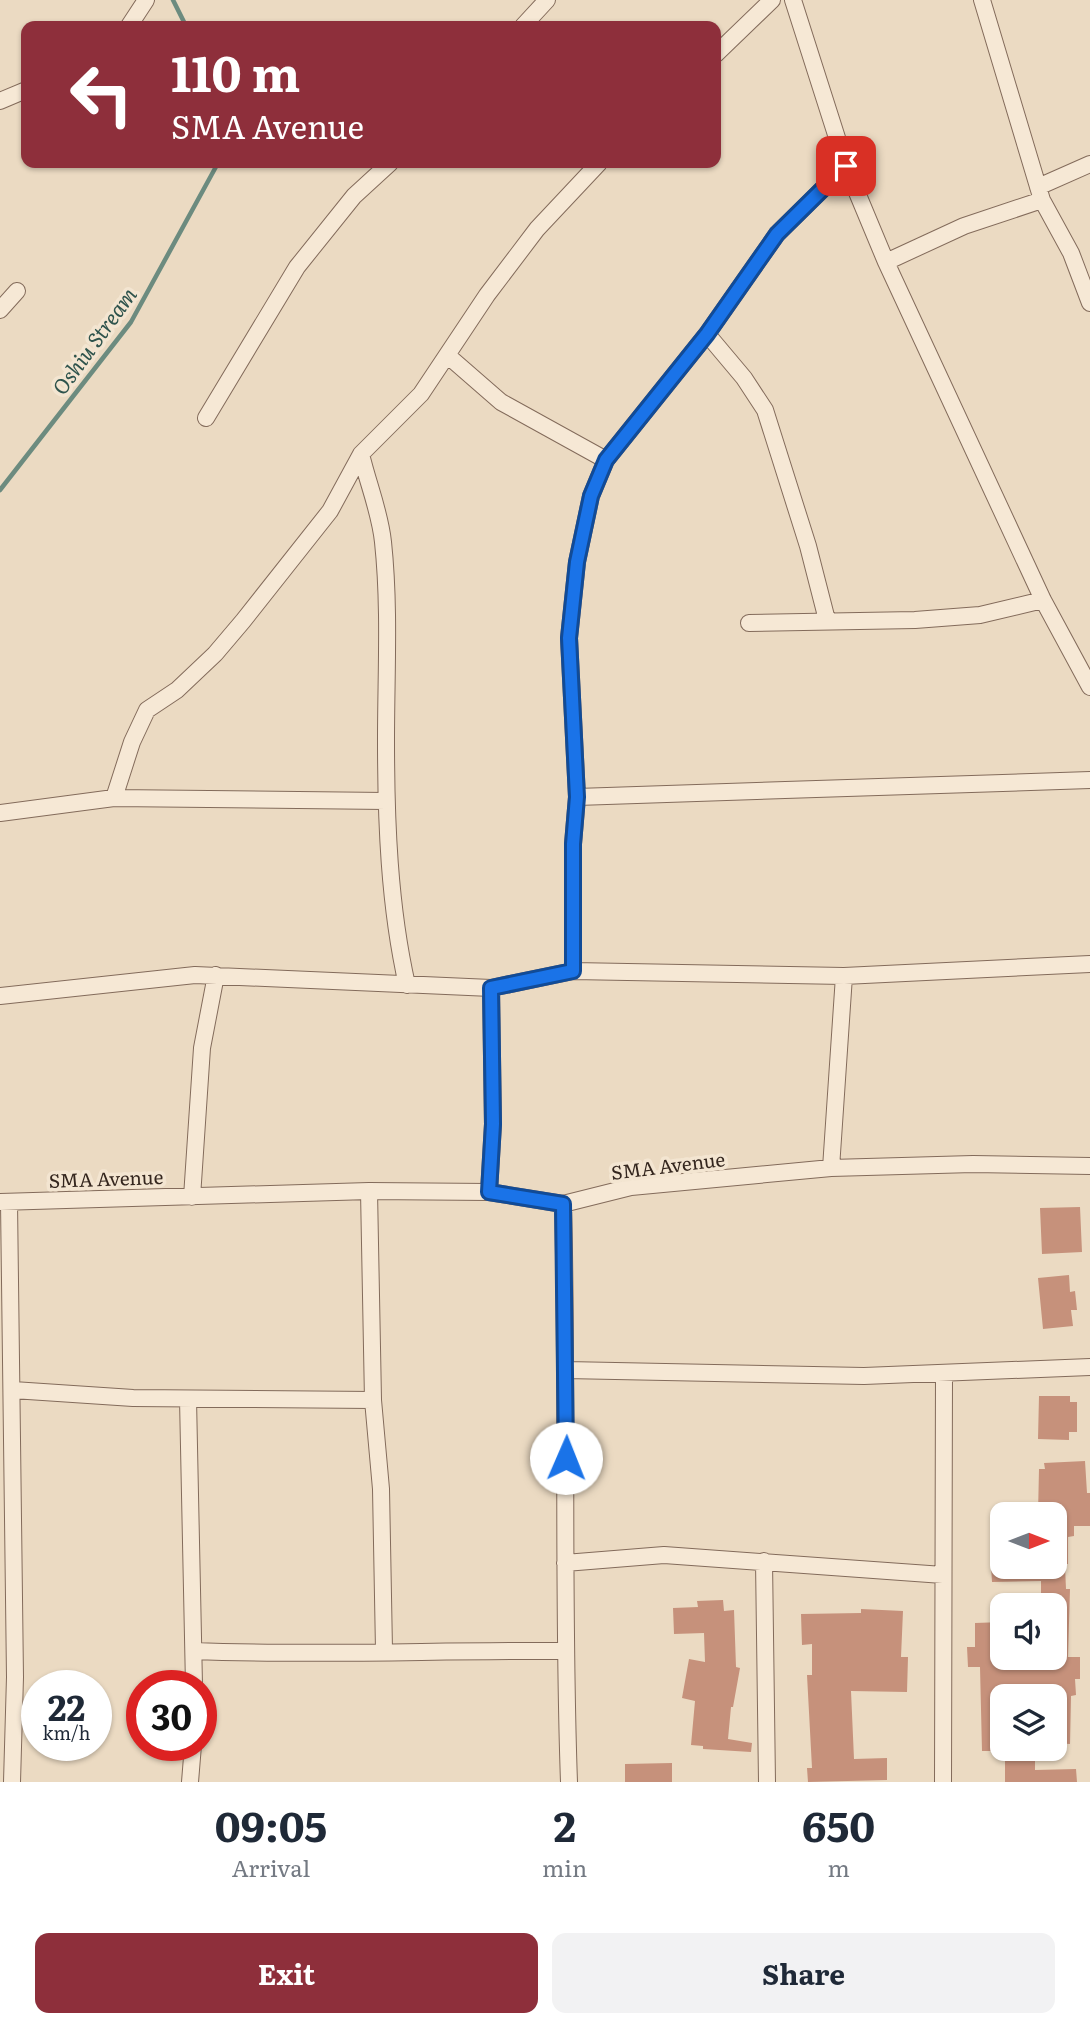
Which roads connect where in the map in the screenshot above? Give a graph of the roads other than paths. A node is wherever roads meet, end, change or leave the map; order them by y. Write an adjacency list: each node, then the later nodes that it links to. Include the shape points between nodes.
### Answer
1 (146, 0): 6 (street)
2 (547, 0): 7 (street)
3 (772, 0): 8 (street)
4 (793, 0): 12 (street)
5 (982, 0): 15 (street)
6 (133, 21)
7 (528, 21)
8 (721, 49)
9 (21, 91): 10 (street)
10 (0, 101)
11 (1090, 164): 15 (street)
12 (846, 166): 16 (street); 20 (street, via 777,234)
13 (385, 168): 22 (street, via 354,197 297,267)
14 (594, 168): 21 (street, via 537,229)
15 (1040, 193): 16 (street); 18 (street)
16 (886, 262): 25 (street)
17 (17, 291): 19 (street)
18 (1090, 303)
19 (0, 310)
20 (707, 334): 24 (street); 26 (street, via 765,410)
21 (447, 355): 23 (street, via 421,394); 24 (street, via 501,402)
22 (206, 418)
23 (361, 454): 31 (street, via 330,511 236,629 177,690 147,710); 32 (street, via 380,518 386,584)
24 (606, 460): 30 (street, via 591,496 570,605 569,675)
25 (1042, 600): 26 (street, via 980,615); 28 (street)
26 (827, 620): 27 (street)
27 (749, 623)
28 (1090, 687)
29 (1090, 780): 30 (street)
30 (577, 797): 35 (street, via 572,858)
31 (114, 798): 32 (street); 33 (street)
32 (386, 801): 38 (street, via 396,935)
33 (0, 813)
34 (1090, 964): 37 (street)
35 (573, 971): 37 (street); 39 (street)
36 (216, 975): 38 (street); 40 (street); 45 (street, via 202,1048)
37 (844, 976): 42 (street)
38 (407, 985): 39 (street)
39 (491, 988): 44 (street)
40 (0, 996)
41 (1090, 1166): 42 (street, SMA Avenue)
42 (831, 1168): 47 (street, SMA Avenue, via 631,1186)
43 (369, 1191): 44 (street, SMA Avenue); 45 (street, SMA Avenue); 53 (street)
44 (489, 1192): 47 (street, SMA Avenue)
45 (192, 1196): 46 (street, SMA Avenue)
46 (5, 1202): 51 (street)
47 (563, 1204): 49 (street)
48 (1090, 1367): 50 (street)
49 (566, 1370): 50 (street); 55 (street)
50 (944, 1374): 56 (street)
51 (13, 1390): 52 (street); 61 (street)
52 (188, 1399): 53 (street); 58 (street)
53 (373, 1400): 57 (street, via 381,1489)
54 (764, 1562): 55 (street, via 664,1555); 56 (street); 66 (street)
55 (565, 1563): 59 (street)
56 (943, 1575): 67 (street)
57 (384, 1650): 58 (street); 59 (street)
58 (194, 1651): 60 (street)
59 (566, 1651): 65 (street)
60 (194, 1670)
61 (8, 1677): 63 (street)
62 (192, 1761): 64 (street)
63 (12, 1782)
64 (190, 1782)
65 (569, 1782)
66 (766, 1782)
67 (943, 1782)

